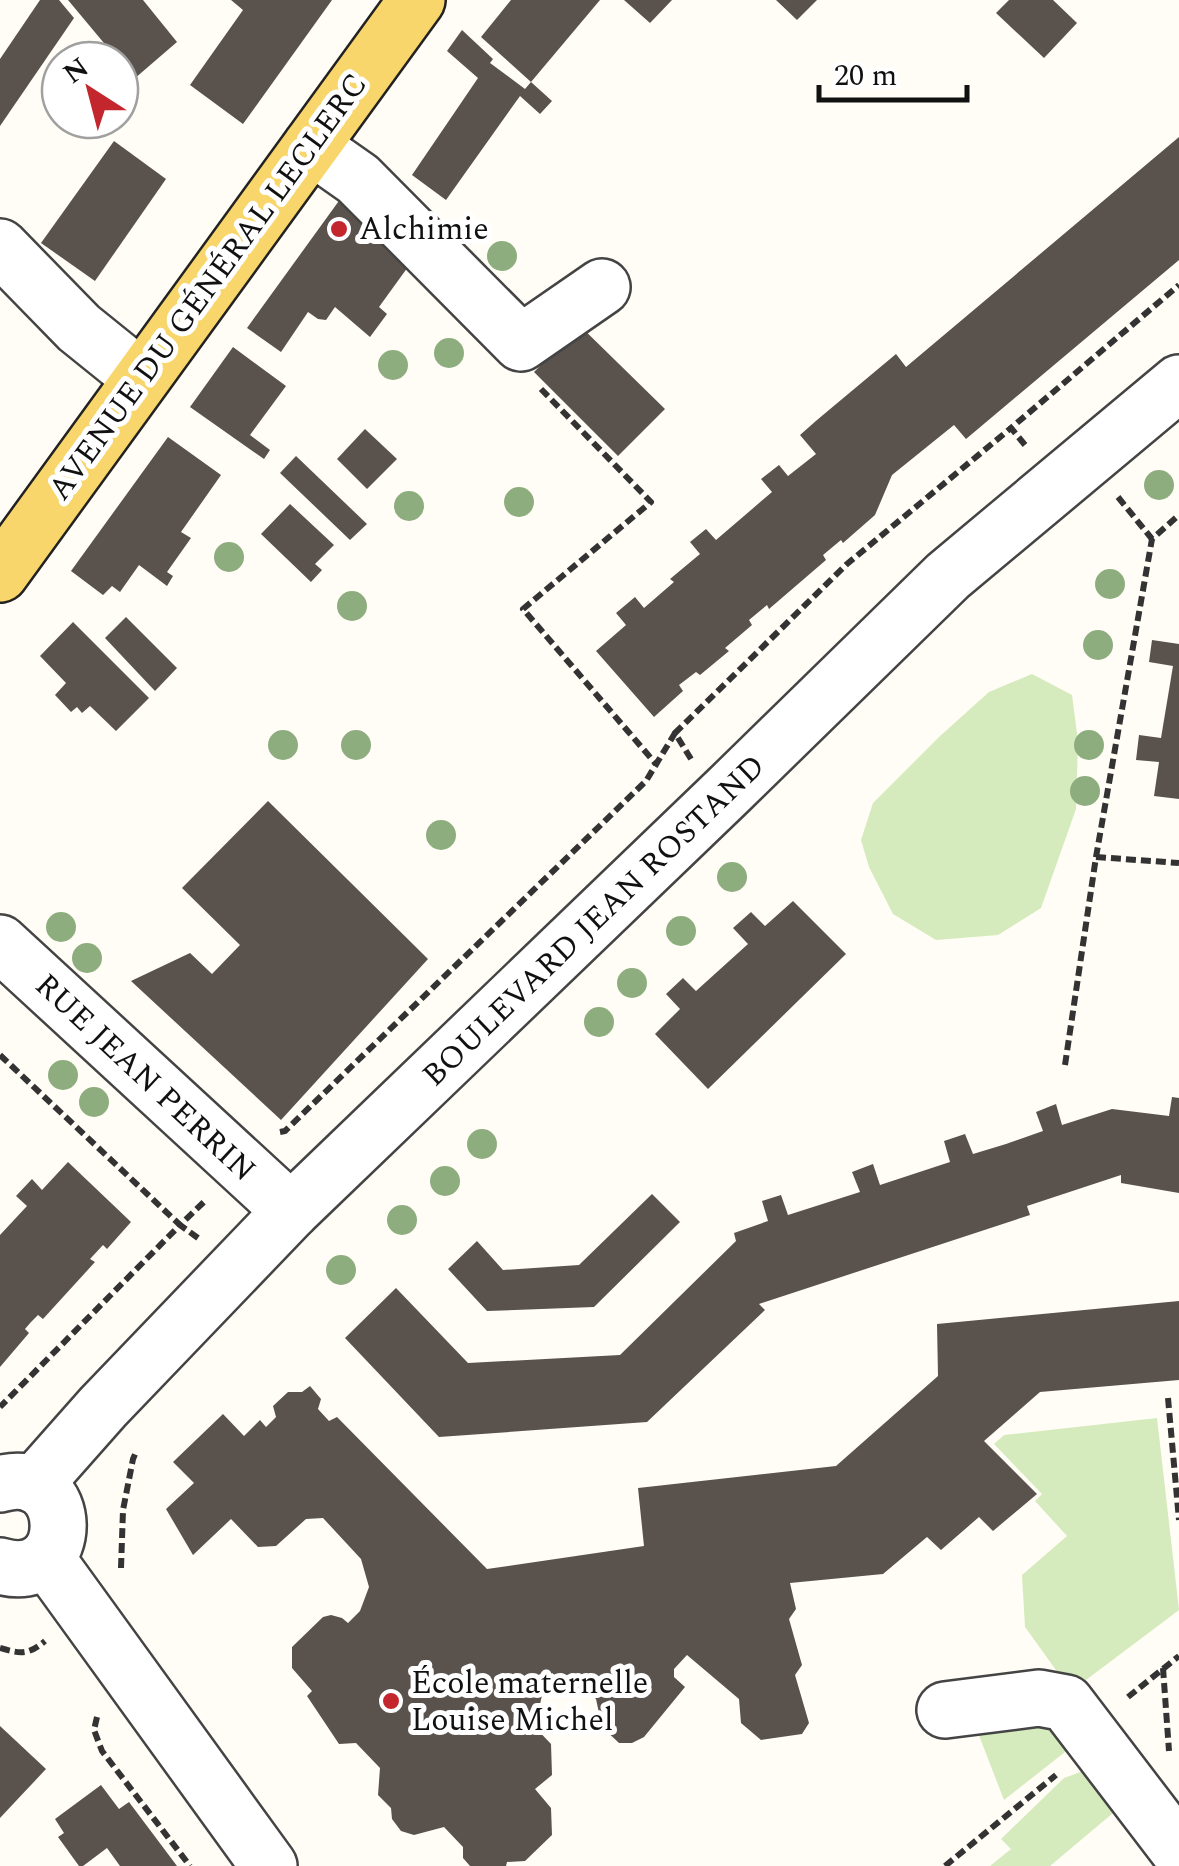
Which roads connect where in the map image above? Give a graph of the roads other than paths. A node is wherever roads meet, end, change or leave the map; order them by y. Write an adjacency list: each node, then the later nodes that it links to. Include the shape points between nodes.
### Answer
1 (416, 0): 2 (main road, AVENUE DU GÉNÉRAL LECLERC)
2 (311, 146): 4 (street, via 358,180 521,344); 5 (main road, AVENUE DU GÉNÉRAL LECLERC)
3 (0, 247): 5 (street, via 79,328)
4 (602, 287)
5 (141, 378): 7 (main road, AVENUE DU GÉNÉRAL LECLERC)
6 (1179, 383): 9 (street, BOULEVARD JEAN ROSTAND, via 948,576)
7 (0, 574)
8 (0, 943): 9 (street, RUE JEAN PERRIN)
9 (291, 1212): 10 (street, BOULEVARD JEAN ROSTAND, via 103,1407)
10 (17, 1485): 11 (street, via 46,1493 59,1517 55,1546)
11 (23, 1562): 14 (street)
12 (945, 1710): 13 (street, via 1040,1698 1066,1703)
13 (1179, 1852)
14 (269, 1866)

